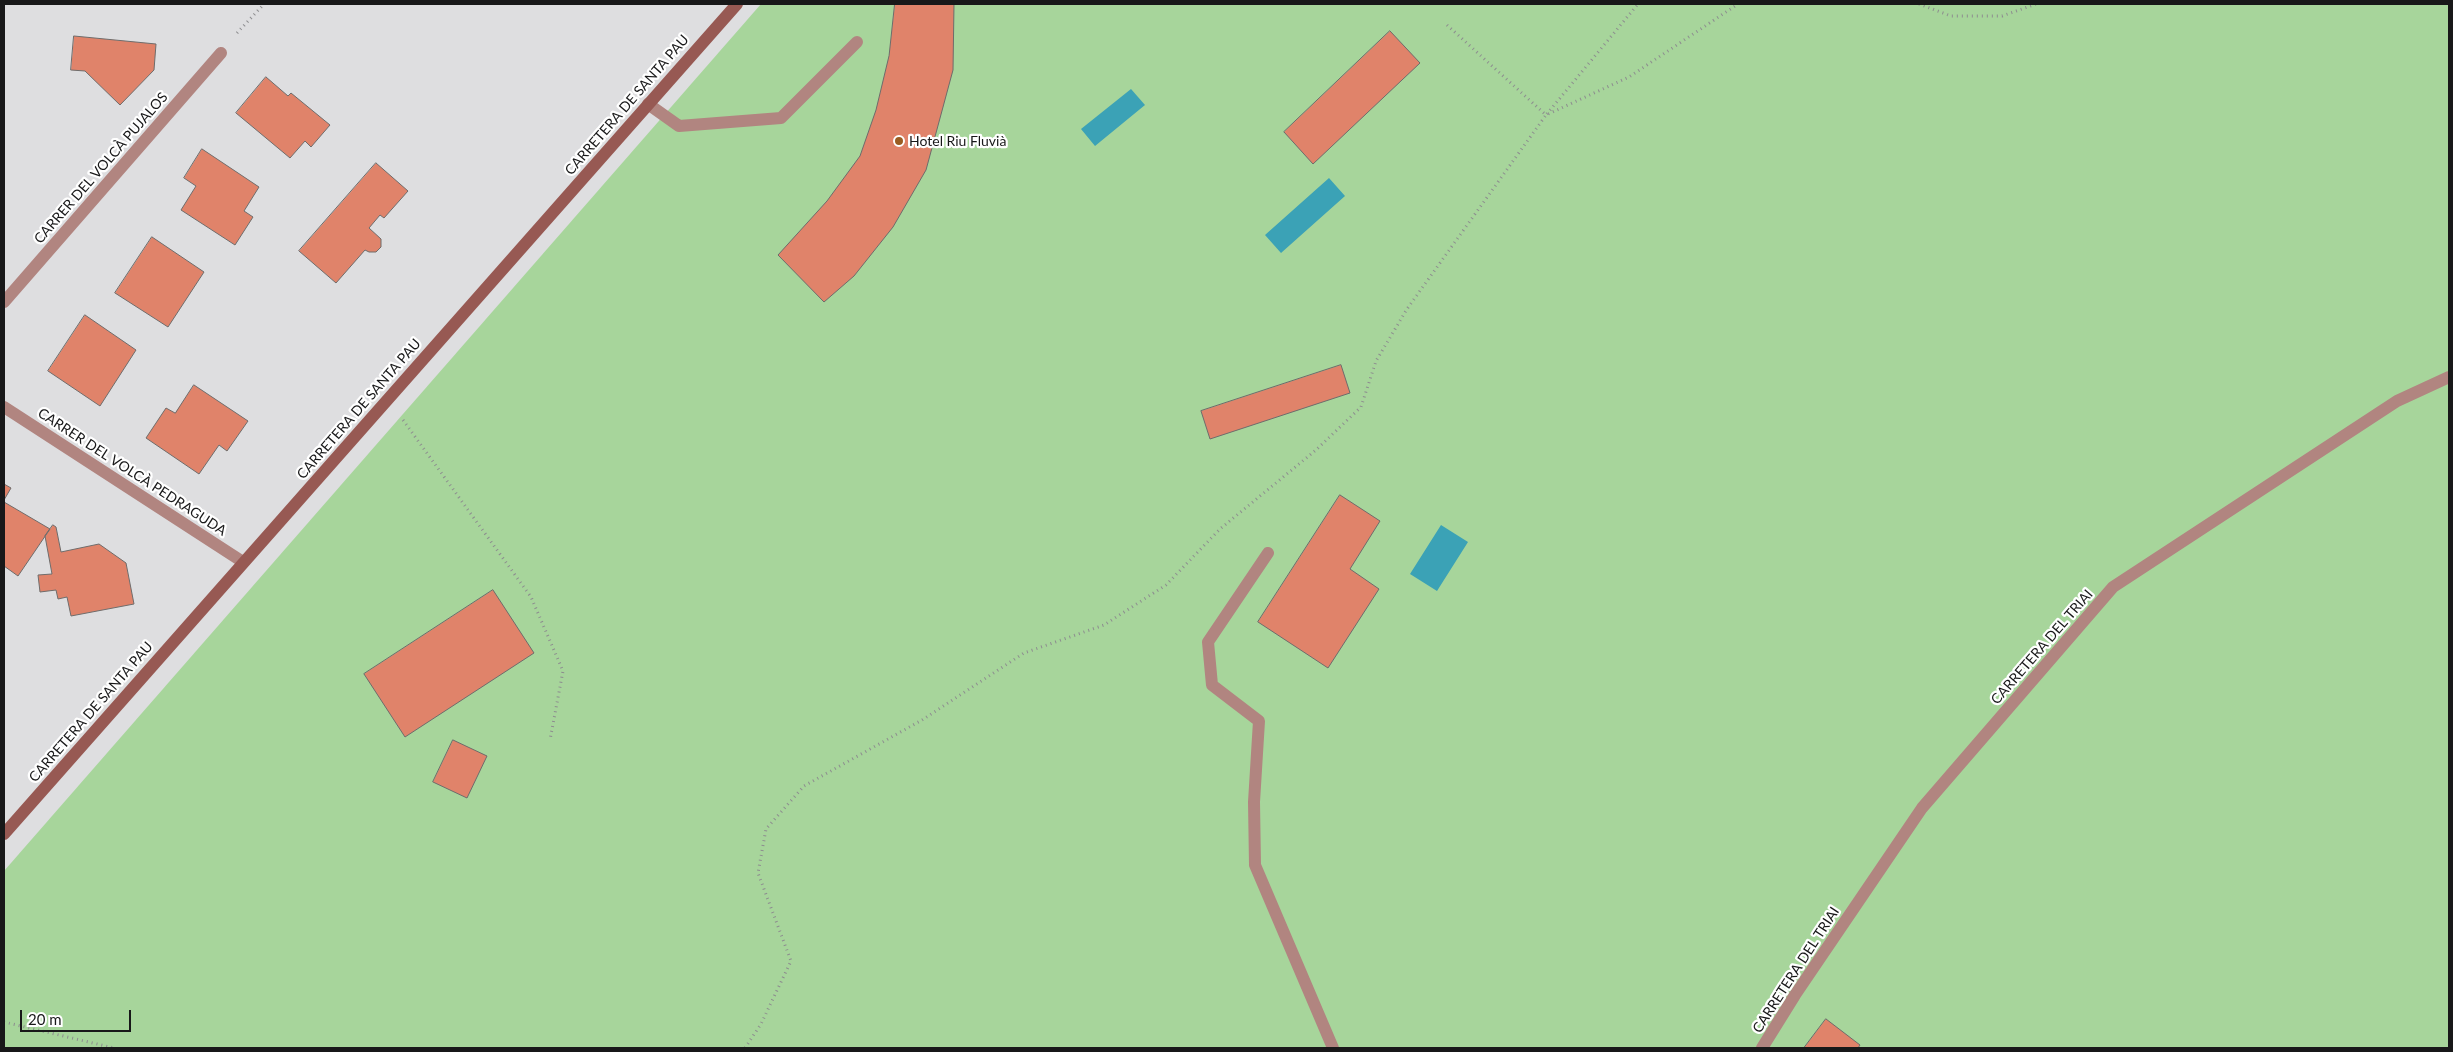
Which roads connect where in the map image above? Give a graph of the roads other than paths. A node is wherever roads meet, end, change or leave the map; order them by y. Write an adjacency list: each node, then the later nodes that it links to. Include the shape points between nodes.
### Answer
1 (737, 4): 4 (main road, CARRETERA DE SANTA PAU)
2 (857, 42): 4 (street, via 781,118 679,126)
3 (221, 53): 5 (street, CARRER DEL VOLCÀ PUJALOS)
4 (648, 104): 9 (main road, CARRETERA DE SANTA PAU)
5 (4, 302)
6 (2449, 377): 12 (street, CARRETERA DEL TRIAI, via 2397,401 2113,587 1922,808)
7 (4, 407): 9 (street, CARRER DEL VOLCÀ PEDRAGUDA)
8 (1268, 553): 11 (street, via 1208,642 1212,685 1259,721 1254,802 1256,865)
9 (243, 562): 10 (main road, CARRETERA DE SANTA PAU)
10 (4, 834)
11 (1333, 1048)
12 (1762, 1048)

